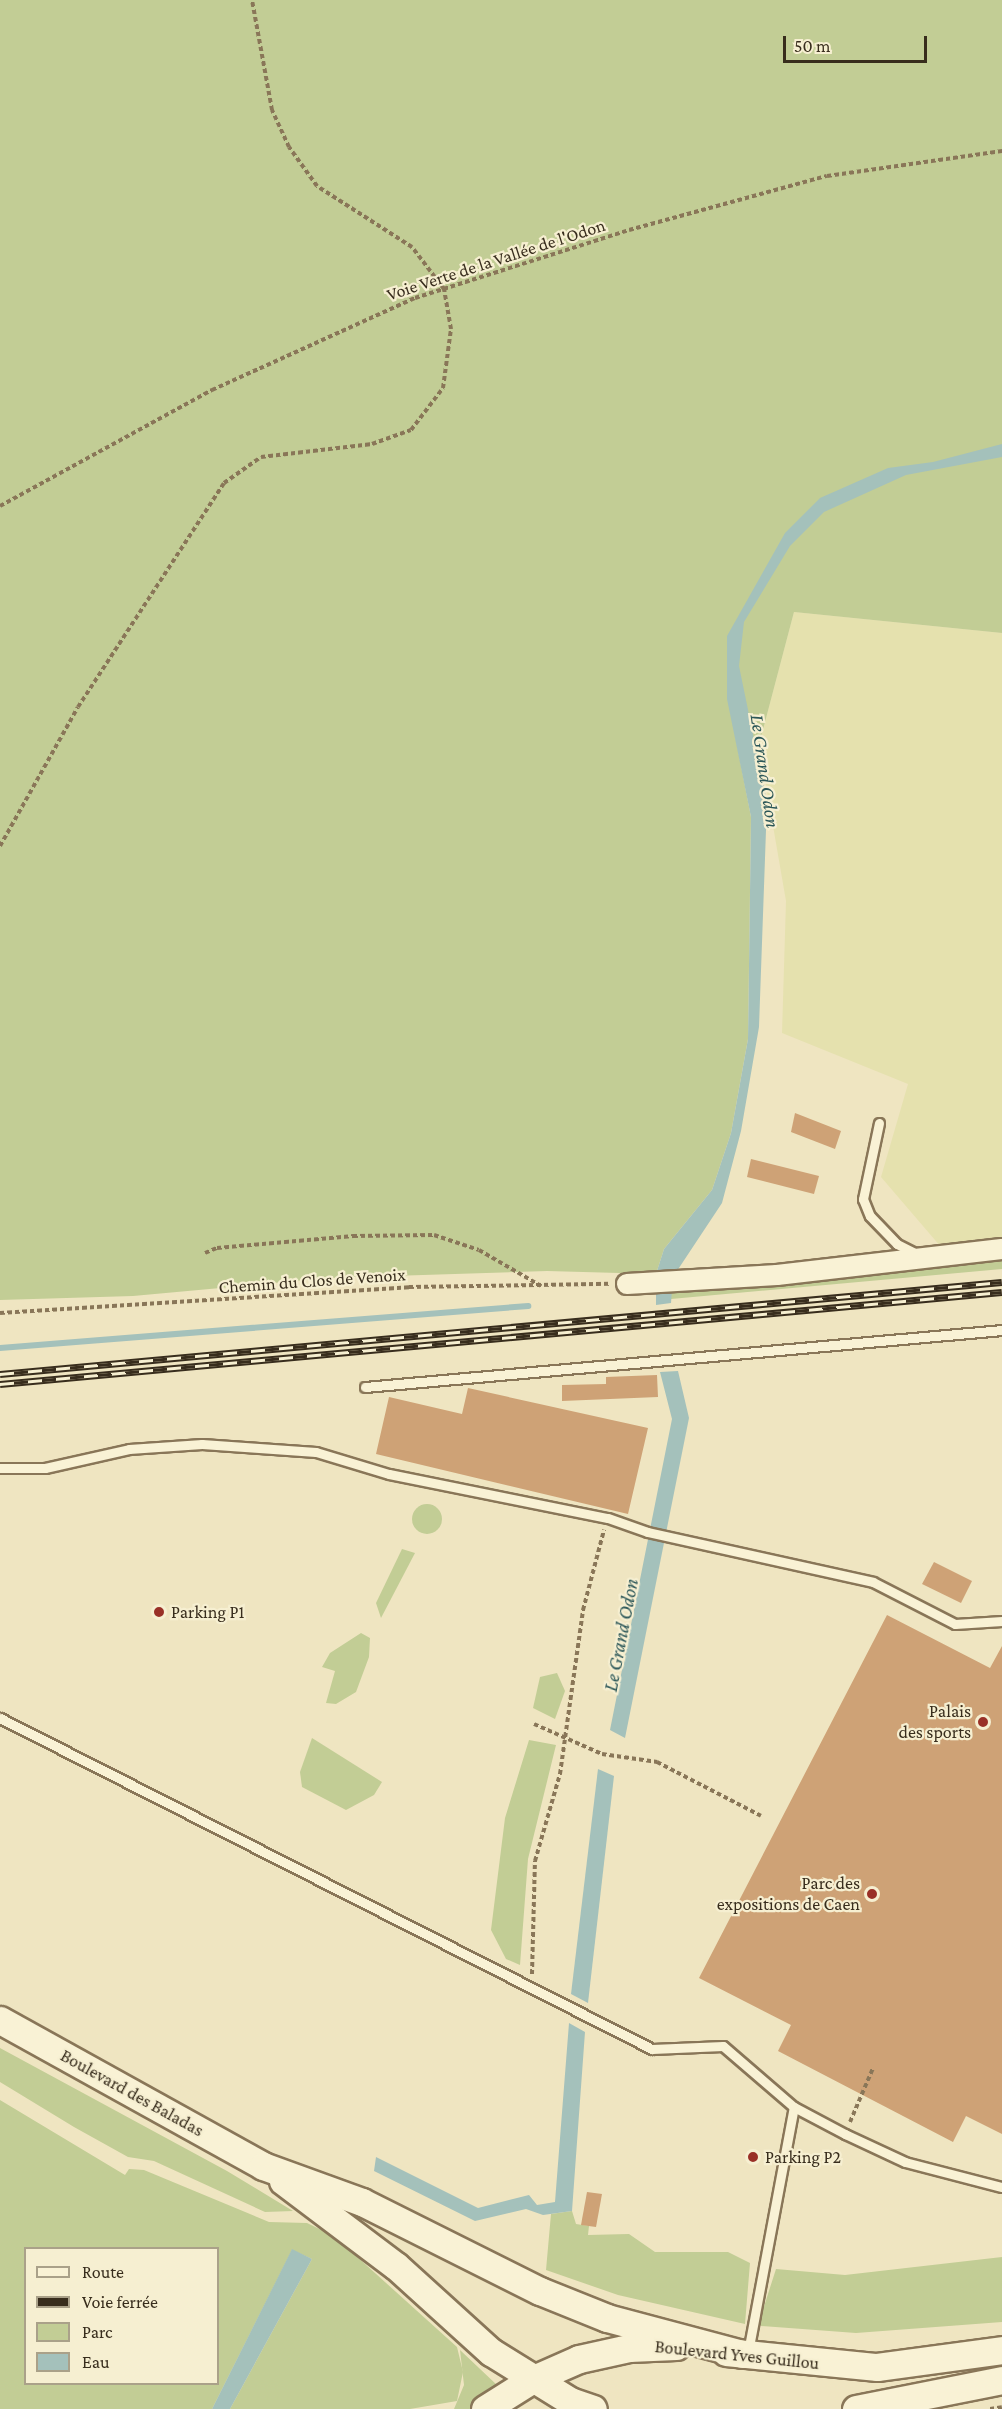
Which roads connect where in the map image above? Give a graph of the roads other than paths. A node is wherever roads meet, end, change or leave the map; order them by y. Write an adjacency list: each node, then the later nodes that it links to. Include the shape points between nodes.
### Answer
1 (879, 1123): 3 (lane, via 863,1199 870,1216 897,1244)
2 (1002, 1249): 3 (street)
3 (925, 1257): 4 (street)
4 (627, 1284)
5 (1002, 1330): 6 (lane)
6 (365, 1387)
7 (0, 1467): 8 (lane, via 45,1468 129,1449 202,1444 316,1452 389,1474 608,1518 648,1532 873,1582 955,1624)
8 (1002, 1621)
9 (0, 1718): 11 (lane, via 652,2049 723,2046)
10 (0, 2020): 12 (main road, Boulevard des Baladas)
11 (794, 2107): 13 (lane, via 905,2162); 15 (lane)
12 (263, 2166): 15 (main road, via 362,2202 540,2291 607,2318); 16 (main road, via 396,2266 478,2343)
13 (1002, 2187)
14 (1002, 2350): 15 (main road, Boulevard Yves Guillou, via 877,2367)
15 (745, 2354): 16 (main road, Boulevard Yves Guillou, via 683,2346 629,2348 579,2359)
16 (531, 2380): 18 (main road, Boulevard Yves Guillou); 19 (main road)
17 (1002, 2380): 20 (main road)
18 (485, 2409)
19 (593, 2409)
20 (856, 2409)

